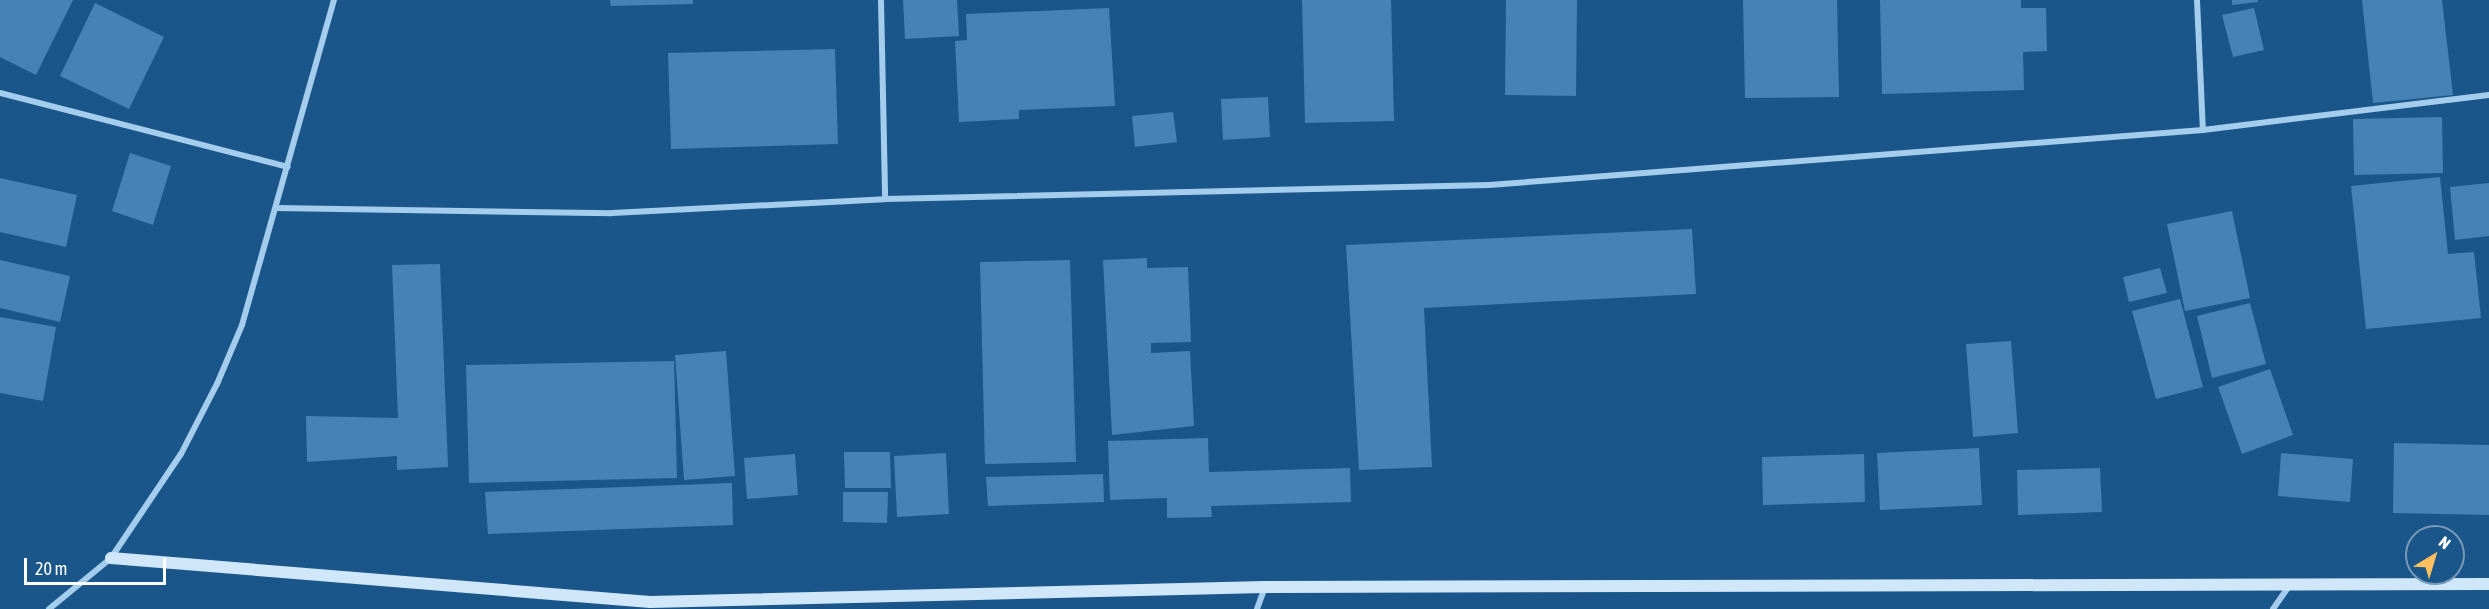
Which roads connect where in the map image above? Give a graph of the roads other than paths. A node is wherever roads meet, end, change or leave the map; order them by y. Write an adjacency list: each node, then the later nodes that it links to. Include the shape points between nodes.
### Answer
1 (334, 0): 7 (street)
2 (882, 0): 8 (street)
3 (2197, 0): 6 (street)
4 (0, 93): 7 (street)
5 (2489, 95): 6 (street)
6 (2203, 130): 8 (street, via 1489,185)
7 (288, 167): 9 (street)
8 (885, 198): 9 (street, via 612,213)
9 (276, 208): 10 (street, via 242,325 217,384 181,454)
10 (111, 558): 14 (main road); 15 (street)
11 (2290, 584): 12 (main road); 13 (main road); 17 (street)
12 (2489, 584)
13 (1265, 586): 14 (main road); 16 (street)
14 (650, 606)
15 (49, 609)
16 (1257, 609)
17 (2273, 609)

